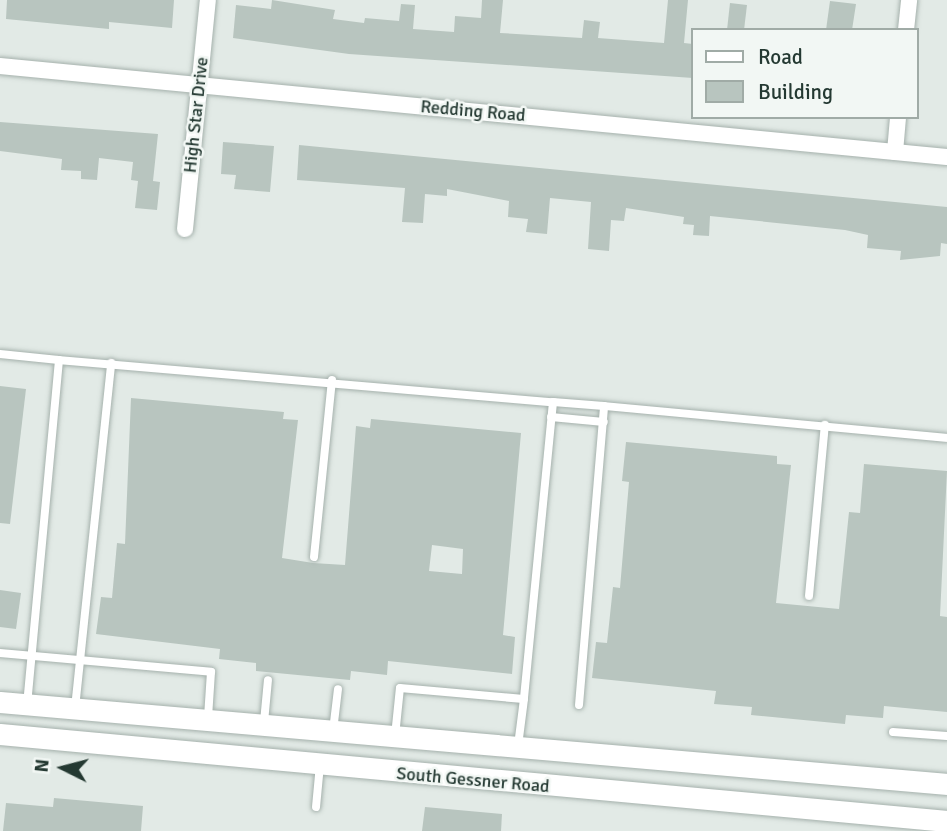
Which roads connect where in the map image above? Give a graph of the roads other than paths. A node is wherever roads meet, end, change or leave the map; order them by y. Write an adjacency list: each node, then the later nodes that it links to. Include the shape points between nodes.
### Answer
1 (208, 0): 5 (street, High Star Drive)
2 (909, 0): 3 (street)
3 (906, 28)
4 (0, 66): 5 (street, Redding Road)
5 (200, 85): 7 (street, Redding Road); 9 (street, High Star Drive)
6 (898, 119): 7 (street)
7 (895, 152): 8 (street, Redding Road)
8 (947, 157)
9 (185, 229)
10 (0, 354): 11 (lane)
11 (59, 360): 12 (lane); 23 (lane)
12 (111, 363): 13 (lane); 24 (lane)
13 (332, 380): 14 (lane); 20 (lane)
14 (553, 402): 15 (lane); 16 (lane)
15 (604, 406): 17 (lane); 18 (lane)
16 (551, 417): 17 (lane); 27 (lane)
17 (604, 422): 30 (lane)
18 (825, 425): 19 (lane); 21 (lane)
19 (947, 438)
20 (314, 557)
21 (809, 596)
22 (0, 653): 23 (lane)
23 (30, 656): 24 (lane); 29 (lane)
24 (81, 660): 31 (lane); 33 (lane, via 211,673)
25 (268, 680): 34 (lane)
26 (338, 689): 35 (lane)
27 (524, 699): 39 (lane, via 400,688); 41 (lane)
28 (0, 702): 29 (main road)
29 (27, 705): 31 (main road)
30 (579, 705)
31 (75, 710): 32 (main road)
32 (139, 715): 33 (main road); 42 (main road)
33 (208, 720): 34 (main road)
34 (263, 725): 35 (main road)
35 (333, 731): 38 (main road)
36 (893, 732): 40 (lane)
37 (0, 734): 42 (main road, South Gessner Road)
38 (367, 734): 39 (main road); 45 (main road)
39 (395, 736): 41 (main road)
40 (947, 736)
41 (518, 746): 43 (main road)
42 (135, 747): 44 (main road, South Gessner Road)
43 (585, 752): 46 (main road); 48 (main road)
44 (320, 765): 45 (main road, South Gessner Road); 49 (lane)
45 (362, 769): 48 (main road, South Gessner Road)
46 (809, 772): 47 (main road); 50 (main road)
47 (947, 784)
48 (582, 789): 50 (main road, South Gessner Road)
49 (316, 807)
50 (805, 808): 51 (main road, South Gessner Road)
51 (947, 821)

